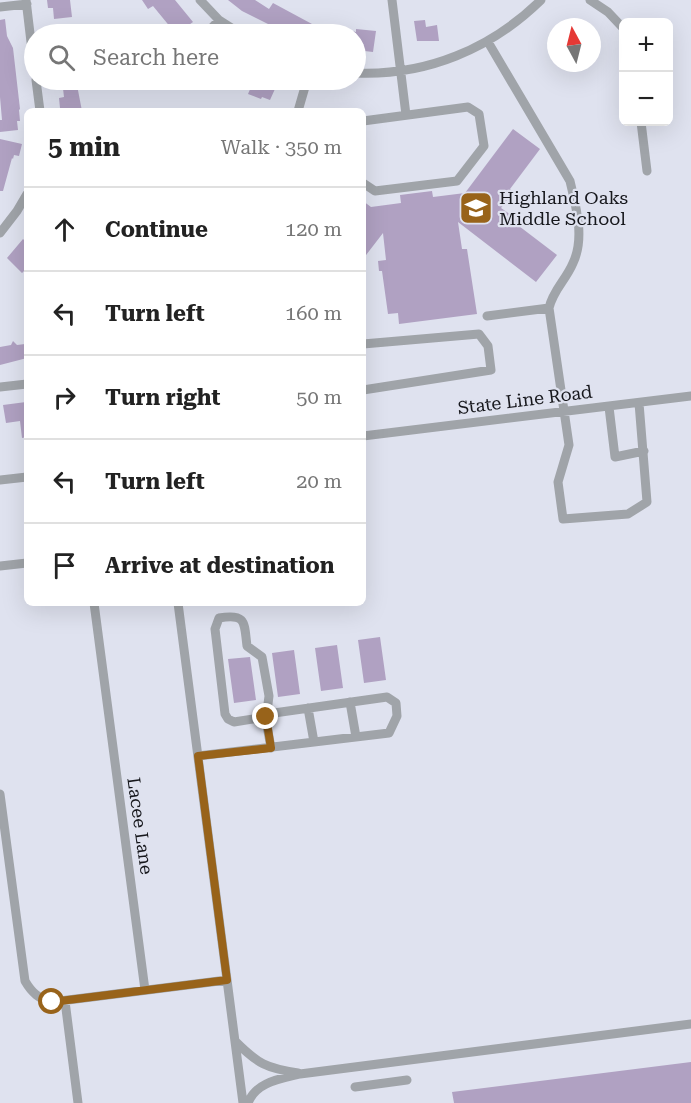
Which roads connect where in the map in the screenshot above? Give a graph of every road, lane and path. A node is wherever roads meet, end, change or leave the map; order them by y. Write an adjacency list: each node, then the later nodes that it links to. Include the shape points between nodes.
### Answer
1 (200, 0): 7 (street)
2 (392, 0): 13 (street)
3 (541, 0): 12 (street)
4 (590, 0): 11 (street)
5 (27, 2): 6 (street); 8 (street)
6 (0, 7)
7 (219, 20): 9 (street); 10 (street)
8 (29, 24)
9 (215, 24)
10 (225, 24)
11 (619, 24)
12 (488, 42): 13 (street, via 441,62); 28 (street, via 570,181 580,244)
13 (400, 71): 14 (street); 19 (street)
14 (366, 73)
15 (37, 90): 17 (street)
16 (304, 90): 18 (street)
17 (40, 108)
18 (299, 108)
19 (406, 115): 20 (street); 23 (street, via 468,107 479,114 484,146 457,181 375,191)
20 (366, 121)
21 (641, 126): 22 (street)
22 (647, 171)
23 (366, 185)
24 (24, 199): 25 (street)
25 (17, 211): 26 (street); 27 (street)
26 (24, 216)
27 (0, 233)
28 (549, 308): 29 (street); 37 (street)
29 (487, 316)
30 (366, 344): 33 (street, via 479,334 488,346 491,370)
31 (24, 384): 32 (street)
32 (0, 387)
33 (366, 390)
34 (691, 396): 35 (street, State Line Road)
35 (639, 403): 36 (street, State Line Road); 39 (street)
36 (609, 406): 37 (street, State Line Road); 39 (street, via 615,456)
37 (565, 413): 38 (street, State Line Road); 39 (street, via 569,445 558,482 563,519 628,513 647,502)
38 (366, 436)
39 (644, 451)
40 (24, 477): 41 (street)
41 (0, 480)
42 (24, 563): 43 (street)
43 (0, 566)
44 (94, 606): 55 (street, Lacee Lane)
45 (178, 606): 52 (street)
46 (350, 702): 47 (street); 49 (street); 49 (street, via 387,697 396,703 397,716 389,733)
47 (308, 708): 48 (street); 50 (street)
48 (267, 712): 48 (street, via 234,722 225,714 215,628 219,618 241,618 247,646 262,657 269,696); 51 (street)
49 (356, 737): 50 (street)
50 (314, 742): 51 (street)
51 (271, 748): 52 (street)
52 (198, 756): 54 (street)
53 (0, 794): 56 (street, via 25,981 43,1000)
54 (227, 980): 55 (street); 58 (street)
55 (145, 990): 56 (street)
56 (65, 1001): 62 (street)
57 (691, 1024): 59 (street)
58 (235, 1041): 59 (street, via 253,1059 272,1069); 63 (street)
59 (300, 1074): 63 (street, via 266,1083 252,1092)
60 (407, 1080): 61 (street)
61 (355, 1088)
62 (78, 1103)
63 (245, 1103)

